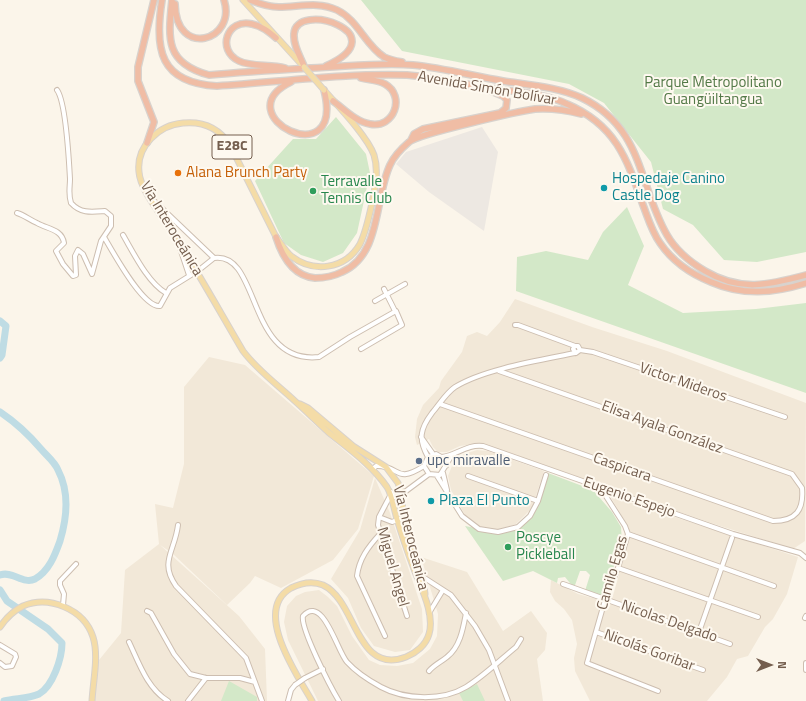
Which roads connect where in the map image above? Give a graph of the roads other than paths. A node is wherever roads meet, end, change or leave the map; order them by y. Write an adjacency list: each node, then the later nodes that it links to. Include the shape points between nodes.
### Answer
1 (154, 0): 20 (highway, via 138,67 138,81 154,122)
2 (162, 0): 13 (highway, Avenida Simón Bolívar, via 158,39 163,59 173,72 201,85)
3 (173, 0): 4 (highway, via 180,30 190,36 202,38 212,35 222,27 226,17); 11 (highway, Avenida Simón Bolívar, via 168,31 169,42 177,57 189,68 209,75)
4 (224, 0)
5 (243, 0): 7 (main road, Vía Interoceánica / E28C)
6 (250, 0): 8 (highway, via 268,6 314,5 337,10 351,20 383,56)
7 (276, 38): 9 (main road, Vía Interoceánica / E28C); 11 (highway, via 260,26 246,23 232,28 227,35 226,44 230,54 241,62 276,65)
8 (414, 65): 10 (highway, Avenida Simón Bolívar, via 363,64); 30 (highway, Avenida Simón Bolívar, via 552,90 582,99 613,121 630,141 667,236 688,259 716,278 743,285 773,284)
9 (304, 66): 10 (highway, via 294,41 294,28 301,20 318,14 340,21 351,39 346,55); 16 (main road, Vía Interoceánica / E28C, bridge)
10 (322, 68): 11 (highway, Avenida Simón Bolívar)
11 (289, 69)
12 (350, 76): 13 (highway, Avenida Simón Bolívar); 14 (highway, Avenida Simón Bolívar, via 409,75); 17 (highway, via 380,82 389,87 396,99 392,115 381,124 370,125)
13 (293, 81): 16 (highway, via 277,90 270,106 276,121 297,133 311,134 325,124 328,112)
14 (475, 86): 18 (highway, Avenida Simón Bolívar, via 542,96 567,104); 19 (highway, via 503,96 507,100 506,108 500,113 423,129 414,134)
15 (57, 90): 24 (street, via 62,98 70,162 69,198 75,208 89,213 109,213 112,221)
16 (324, 90): 17 (main road, Vía Interoceánica / E28C)
17 (334, 101): 25 (main road, Vía Interoceánica / E28C, via 368,144 376,165 375,189 363,237 349,258 325,267 310,266 298,260)
18 (589, 116): 19 (highway, via 556,109 534,110); 31 (highway, Avenida Simón Bolívar, via 612,136 620,148 659,243 692,274 744,291 774,291)
19 (411, 140): 25 (highway, via 390,165 368,247 352,266 329,276 308,276 287,262)
20 (147, 143): 21 (main road, Vía Interoceánica / E28C, via 141,155 139,172); 25 (main road, Vía Interoceánica / E28C, via 162,130 182,123 207,125 220,133 235,152)
21 (150, 197): 26 (main road, Vía Interoceánica / E28C); 27 (street)
22 (17, 213): 24 (street, via 54,229 59,234 64,243 56,251 63,264 75,276 75,256 78,250 83,254 92,274)
23 (123, 235): 34 (street, via 142,266)
24 (104, 237): 34 (street, via 133,284 150,303 160,306)
25 (276, 237)
26 (178, 241): 28 (main road, Vía Interoceánica / E28C); 29 (street)
27 (214, 258): 28 (street); 37 (street, via 224,258 238,268 270,334 282,346 297,354 321,356)
28 (196, 272): 29 (street); 46 (main road, Vía Interoceánica / E28C, via 243,351 256,367)
29 (189, 275): 34 (street)
30 (806, 275)
31 (806, 283)
32 (405, 284): 35 (street)
33 (384, 289): 35 (street)
34 (166, 293)
35 (387, 294): 36 (street); 37 (street)
36 (375, 301)
37 (395, 311): 40 (street, via 402,325)
38 (514, 325): 39 (street, Victor Mideros)
39 (575, 346): 41 (street, Victor Mideros); 42 (street)
40 (361, 349)
41 (580, 350): 42 (street); 48 (street, Victor Mideros, via 593,352)
42 (575, 353): 43 (street)
43 (514, 366): 44 (street); 45 (street, via 512,371)
44 (499, 371): 45 (street, Elisa Ayala González); 47 (street, via 473,378 453,388)
45 (515, 376): 69 (street, Elisa Ayala González, via 792,474 802,488)
46 (297, 403): 56 (main road, Vía Interoceánica, via 308,408 353,446); 57 (main road, Vía Interoceánica)
47 (440, 404): 49 (street, via 427,420); 69 (street, Caspicara, via 773,520 791,518)
48 (785, 417)
49 (421, 437): 50 (street); 52 (street, via 420,443)
50 (433, 454): 52 (street); 53 (street)
51 (453, 455): 53 (street, Eugenio Espejo); 55 (street); 63 (street, Eugenio Espejo, via 469,446 483,446)
52 (428, 457): 54 (street)
53 (442, 457): 55 (street)
54 (424, 466): 56 (street, via 408,475); 59 (street)
55 (446, 466): 58 (street)
56 (386, 467): 57 (street, via 376,466); 66 (main road, Vía Interoceánica, via 398,483)
57 (372, 469): 64 (main road, Vía Interoceánica)
58 (443, 473): 61 (street); 65 (street)
59 (430, 474): 61 (street); 66 (street)
60 (546, 475): 68 (street)
61 (437, 476): 65 (street)
62 (468, 476): 68 (street)
63 (600, 487): 75 (street, Camilo Egas); 77 (street, Eugenio Espejo, via 733,534 800,553)
64 (388, 488): 66 (street, via 394,497); 67 (main road, Vía Interoceánica)
65 (447, 490): 68 (street, via 462,516 479,529 497,532 518,527 530,516)
66 (402, 494): 71 (main road, Vía Interoceánica)
67 (390, 496): 70 (street, Miguel Angel); 72 (main road, Vía Interoceánica)
68 (538, 501)
69 (801, 507)
70 (379, 517): 72 (street, Miguel Angel, via 392,522); 74 (street, Miguel Angel)
71 (403, 518): 72 (street); 82 (main road, Vía Interoceánica)
72 (397, 520): 81 (main road, Vía Interoceánica)
73 (178, 525): 111 (street, via 167,564 170,578 246,658)
74 (380, 534): 93 (street, Miguel Angel); 98 (street, via 365,552 357,576)
75 (628, 534): 79 (street); 80 (street, Camilo Egas)
76 (732, 538): 79 (street)
77 (806, 558)
78 (76, 564): 89 (street, via 60,581 64,594)
79 (722, 567): 84 (street); 87 (street)
80 (618, 568): 86 (street, Camilo Egas); 87 (street)
81 (415, 570): 82 (street); 88 (main road, Vía Interoceánica)
82 (423, 578): 85 (street); 88 (main road, Vía Interoceánica)
83 (563, 584): 86 (street, Nicolas Delgado)
84 (774, 586)
85 (443, 590): 91 (street); 92 (street)
86 (605, 600): 96 (street, Camilo Egas); 97 (street, Nicolas Delgado)
87 (710, 600): 94 (street); 97 (street)
88 (426, 603): 91 (main road, Vía Interoceánica)
89 (63, 605): 95 (main road, via 42,603 22,607); 113 (main road, via 81,617 93,636 95,648)
90 (147, 611): 110 (street, via 151,612 174,654 190,674)
91 (429, 613): 118 (main road, Vía Interoceánica, via 429,633 418,650 403,658 384,659 366,648 341,602 330,589 311,582 290,589 276,605 274,615 280,639)
92 (466, 613): 105 (street, via 482,637); 109 (street, via 456,647 447,658)
93 (407, 616)
94 (758, 617)
95 (0, 627)
96 (596, 632): 107 (street, Nicolás Goribar); 112 (street, Camilo Egas, via 587,663)
97 (699, 632): 101 (street, Nicolas Delgado)
98 (385, 636)
99 (521, 639): 105 (street, via 516,647)
100 (129, 642): 114 (street, via 143,672 159,696)
101 (730, 644)
102 (0, 645): 103 (street, via 16,657 12,666 5,667)
103 (0, 663)
104 (806, 663): 108 (street)
105 (495, 664): 106 (street, via 473,683 451,693 434,696 403,695 381,687 347,662 323,617 316,610 311,610 302,620); 120 (street)
106 (322, 669): 117 (street, bridge, via 295,685); 119 (street)
107 (703, 670)
108 (806, 670)
109 (429, 671)
110 (206, 678): 111 (street, via 240,678); 115 (street)
111 (255, 682): 116 (street)
112 (658, 691)
113 (92, 701)
114 (168, 701)
115 (188, 701)
116 (262, 701)
117 (288, 701)
118 (312, 701)
119 (339, 701)
120 (508, 701)

